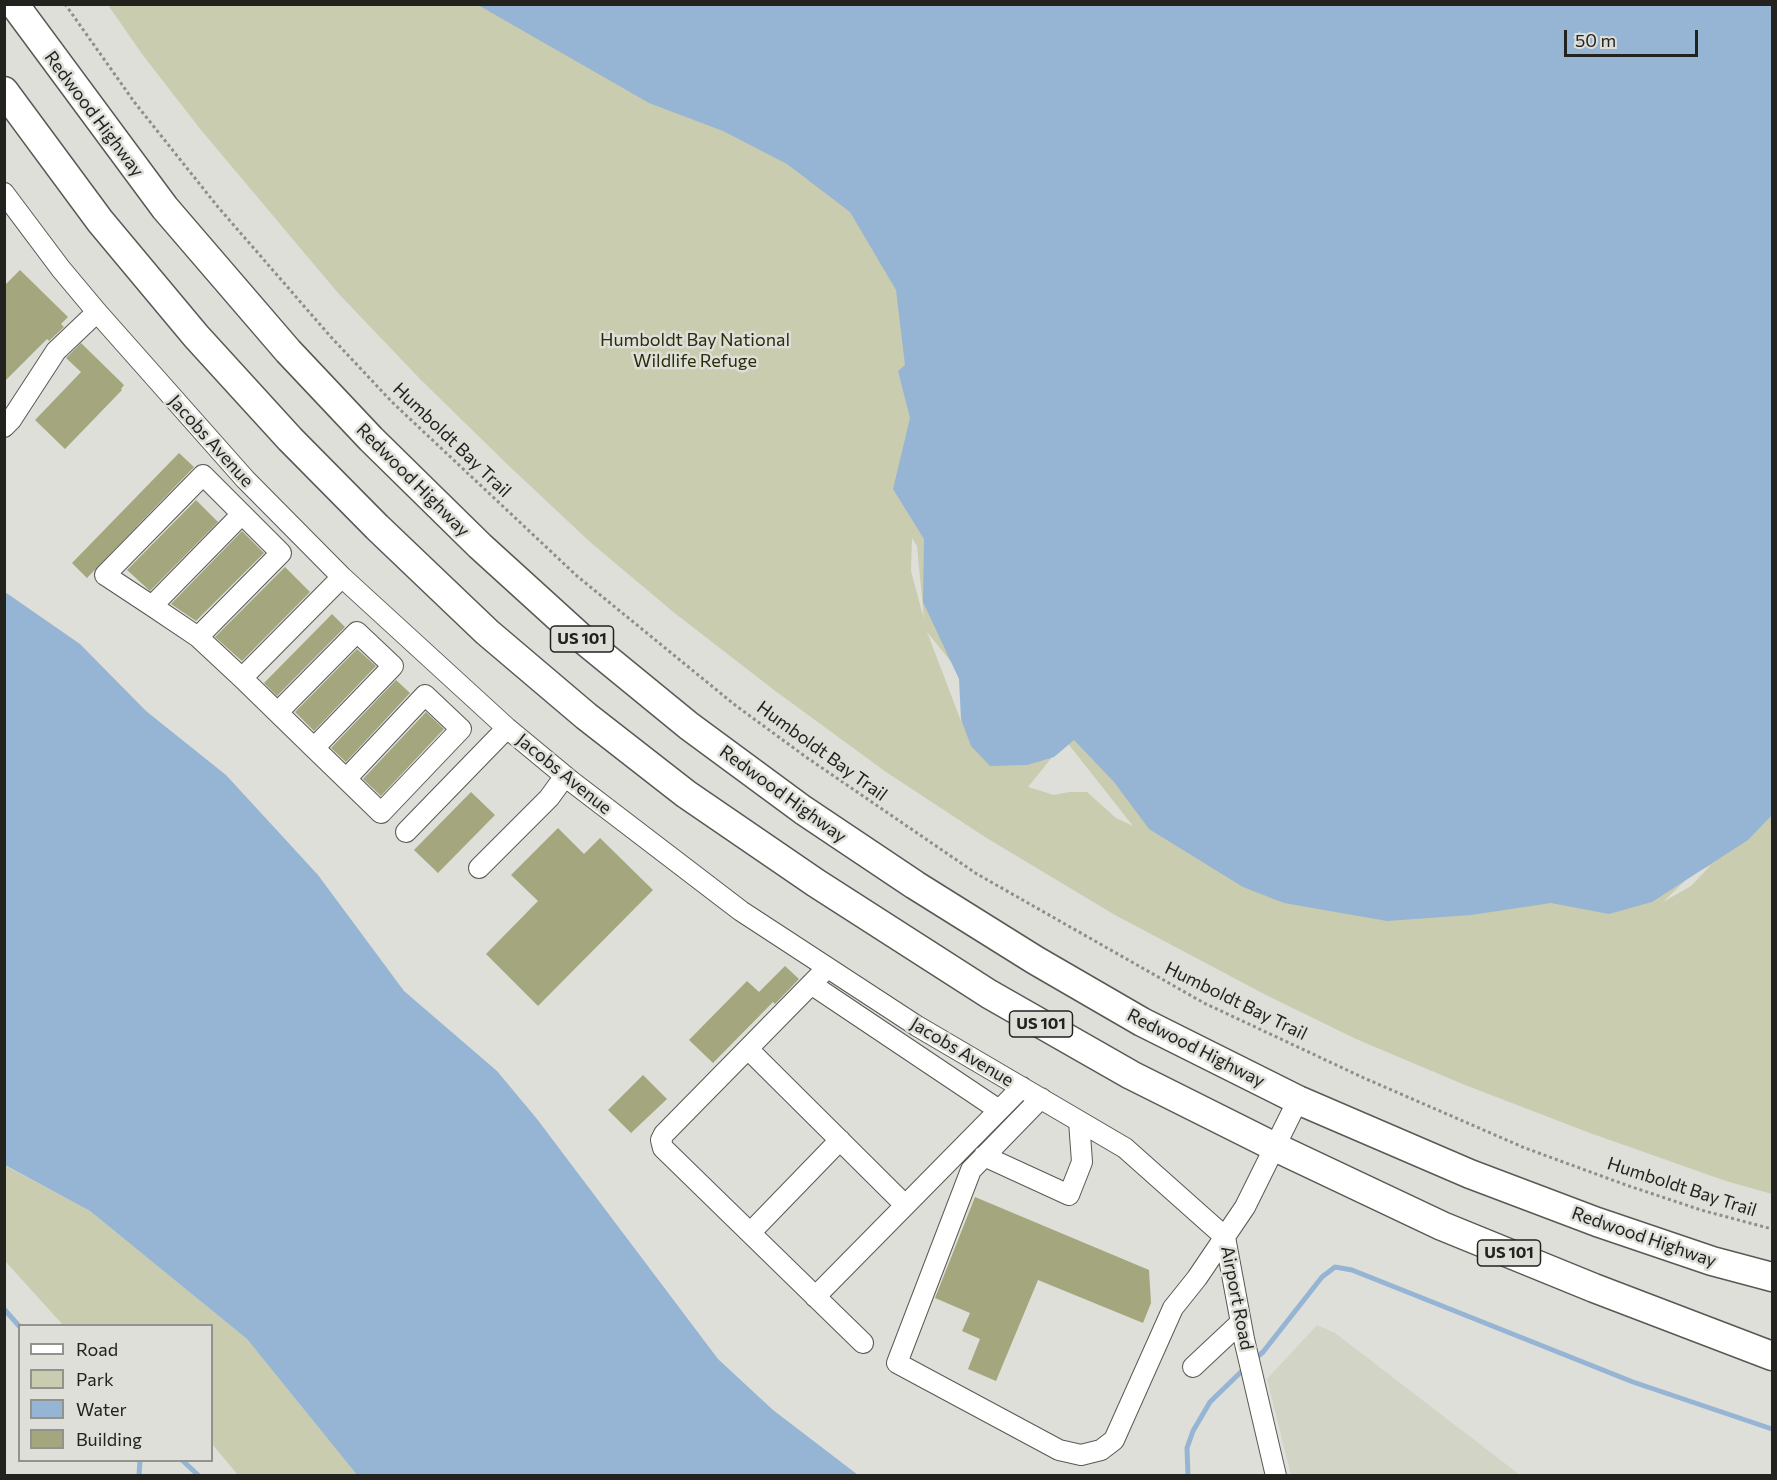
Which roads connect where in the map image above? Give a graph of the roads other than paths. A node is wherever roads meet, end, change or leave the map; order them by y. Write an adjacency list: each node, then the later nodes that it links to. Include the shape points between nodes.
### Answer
1 (14, 4): 27 (highway, Redwood Highway / US 101, via 165,208 288,351 430,498 579,636 689,726 803,810 915,885 1132,1017)
2 (4, 91): 31 (highway, US 101, via 100,221 196,336 290,439 479,624 586,716 686,794 989,994 1131,1075)
3 (4, 193): 4 (street, Jacobs Avenue)
4 (96, 312): 5 (street, via 56,351); 7 (street, Jacobs Avenue, via 245,479)
5 (4, 427)
6 (242, 514): 8 (street); 8 (street, via 203,475 105,575); 9 (street, via 281,553)
7 (342, 577): 10 (street); 12 (street, Jacobs Avenue)
8 (152, 606): 9 (street)
9 (198, 637): 10 (street)
10 (242, 678): 11 (street)
11 (278, 712): 13 (street); 13 (street, via 357,632 393,666)
12 (507, 728): 14 (street, Jacobs Avenue); 16 (street)
13 (314, 748): 15 (street)
14 (565, 776): 17 (street, via 549,798); 18 (street, Jacobs Avenue, via 741,911)
15 (346, 779): 15 (street, via 381,813 461,729 425,695)
16 (406, 832)
17 (479, 868)
18 (827, 968): 19 (street); 20 (street, Jacobs Avenue)
19 (811, 984): 21 (street); 23 (street)
20 (895, 1012): 21 (street); 22 (street, Jacobs Avenue)
21 (882, 1032): 24 (street)
22 (956, 1049): 24 (street); 25 (street, Jacobs Avenue)
23 (749, 1050): 30 (street); 34 (street, via 661,1140 663,1148)
24 (943, 1072): 28 (street)
25 (1022, 1087): 26 (street, Jacobs Avenue); 28 (street)
26 (1041, 1098): 29 (street, Jacobs Avenue); 32 (street)
27 (1298, 1100): 31 (street, Airport Road); 36 (highway, Redwood Highway / US 101, via 1470,1174 1586,1218)
28 (999, 1110): 33 (street)
29 (1079, 1121): 32 (street, via 1082,1162 1069,1195); 35 (street, Jacobs Avenue, via 1125,1148)
30 (840, 1140): 33 (street); 34 (street)
31 (1275, 1147): 35 (street, Airport Road); 40 (highway, US 101, via 1442,1226)
32 (984, 1156): 35 (street, via 971,1170 897,1363 1059,1450 1081,1455 1101,1450 1114,1440 1173,1308)
33 (905, 1205): 37 (street)
34 (750, 1233): 37 (street)
35 (1225, 1237): 38 (street, Airport Road)
36 (1773, 1277)
37 (815, 1297): 39 (street)
38 (1243, 1331): 41 (street); 42 (street, Airport Road)
39 (863, 1343)
40 (1773, 1356)
41 (1193, 1367)
42 (1276, 1476)

